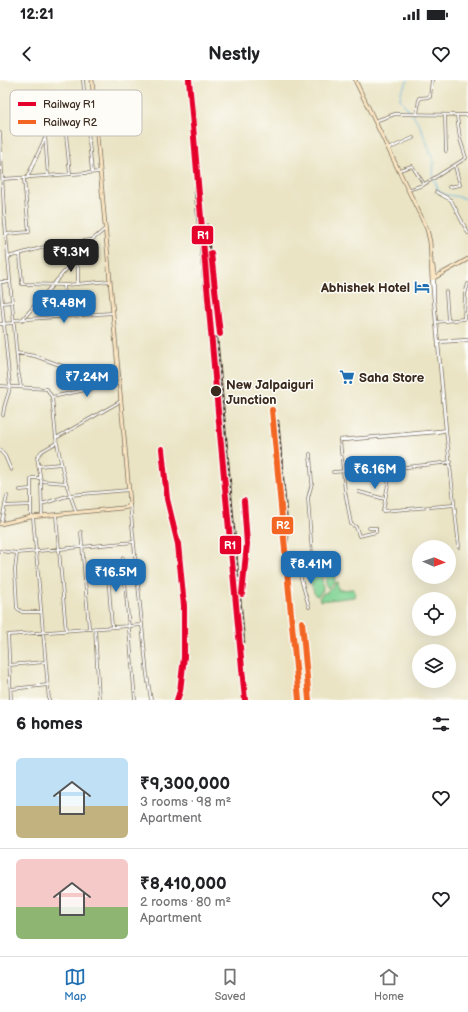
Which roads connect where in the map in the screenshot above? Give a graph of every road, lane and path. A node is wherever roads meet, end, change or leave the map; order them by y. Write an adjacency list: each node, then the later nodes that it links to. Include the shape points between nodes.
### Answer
1 (83, 80): 5 (street)
2 (92, 80): 6 (main road)
3 (355, 80): 11 (main road)
4 (432, 80): 7 (street, via 430,97 419,98)
5 (84, 90)
6 (93, 90)
7 (416, 115): 8 (street); 11 (street, via 387,116)
8 (445, 115): 10 (street); 19 (street)
9 (468, 115): 10 (street)
10 (457, 116): 20 (street, via 460,139)
11 (375, 121): 18 (main road)
12 (0, 133): 26 (street)
13 (66, 136): 25 (street)
14 (88, 136): 23 (street)
15 (98, 136): 24 (main road)
16 (44, 138): 27 (street); 28 (street)
17 (413, 138): 18 (street)
18 (388, 148): 22 (main road)
19 (446, 151)
20 (467, 156): 21 (street)
21 (455, 166): 30 (street); 31 (street, via 461,184)
22 (399, 170): 30 (street, via 412,166); 32 (main road)
23 (92, 172): 24 (street); 25 (street)
24 (101, 172): 36 (main road)
25 (70, 174): 27 (street)
26 (1, 175): 29 (street)
27 (48, 176): 28 (street)
28 (26, 178): 29 (street); 38 (street, via 29,232)
29 (2, 179): 35 (street)
30 (424, 184): 32 (street)
31 (449, 187)
32 (408, 190): 44 (main road, via 427,229)
33 (436, 192): 37 (street, via 451,200)
34 (0, 202): 35 (street)
35 (4, 202): 38 (street)
36 (106, 228): 39 (street); 48 (main road)
37 (468, 233)
38 (6, 234): 41 (street)
39 (92, 240): 40 (street, via 48,246); 43 (street)
40 (20, 254): 41 (street); 53 (street, via 22,284)
41 (8, 257): 50 (street)
42 (468, 259): 46 (main road)
43 (75, 260): 51 (street); 53 (street)
44 (432, 264): 45 (main road); 47 (main road)
45 (434, 270): 46 (main road); 47 (main road)
46 (442, 272): 47 (main road)
47 (433, 280): 63 (street)
48 (110, 281): 51 (street); 58 (main road)
49 (0, 282): 50 (street); 57 (street)
50 (10, 282): 56 (street)
51 (78, 284): 54 (street)
52 (468, 284): 62 (street, via 464,319)
53 (51, 285): 54 (street); 61 (street)
54 (64, 285): 59 (street)
55 (446, 292): 62 (street)
56 (12, 302): 57 (street); 60 (street)
57 (2, 303): 65 (street)
58 (113, 312): 59 (street); 70 (main road)
59 (67, 316): 61 (street)
60 (14, 320): 61 (street); 66 (street)
61 (22, 320)
62 (448, 320): 63 (street)
63 (436, 322): 68 (street)
64 (0, 324): 65 (street)
65 (4, 324): 66 (street); 73 (street)
66 (14, 324): 69 (street)
67 (467, 340): 68 (street)
68 (438, 342): 78 (street)
69 (17, 353): 70 (street, via 35,356 68,368); 74 (street)
70 (118, 374): 71 (main road)
71 (120, 383): 75 (street); 76 (main road)
72 (0, 386): 73 (street)
73 (10, 387): 74 (street); 77 (street, via 4,402)
74 (21, 387): 75 (street, via 47,389)
75 (52, 397): 79 (street)
76 (121, 401): 79 (street); 95 (main road)
77 (3, 415)
78 (446, 430): 80 (street); 84 (street)
79 (56, 438): 81 (street)
80 (340, 440): 89 (street)
81 (56, 442): 85 (street); 86 (street, via 37,456)
82 (0, 450): 88 (street)
83 (310, 454): 121 (street, via 312,484 308,498 312,555 302,565 301,575)
84 (451, 462): 87 (street); 103 (street)
85 (61, 464): 86 (street); 92 (street)
86 (38, 466): 91 (street)
87 (390, 468): 89 (street); 99 (street)
88 (11, 470)
89 (342, 471): 90 (street); 110 (street, via 351,524 356,527 358,536 376,532 376,528)
90 (333, 472)
91 (41, 480): 92 (street); 93 (street, via 31,478); 100 (street)
92 (66, 483): 97 (street)
93 (30, 489): 94 (street); 102 (street)
94 (20, 490)
95 (130, 490): 97 (street); 101 (main road)
96 (359, 492): 99 (street)
97 (70, 495): 100 (street); 105 (street)
98 (7, 496): 104 (street)
99 (384, 499): 103 (street, via 383,511)
100 (42, 504): 107 (street)
101 (130, 504): 105 (main road, via 122,508); 112 (street)
102 (31, 505): 104 (street); 108 (street)
103 (454, 505): 114 (street)
104 (5, 506): 109 (street)
105 (76, 512): 106 (main road)
106 (56, 515): 107 (main road); 115 (street)
107 (42, 516): 108 (main road)
108 (32, 517): 109 (main road); 117 (street)
109 (1, 524)
110 (369, 528)
111 (81, 532): 113 (street)
112 (134, 542): 113 (street); 123 (street)
113 (82, 547): 115 (street); 126 (street)
114 (459, 547)
115 (58, 549): 117 (street); 128 (street)
116 (0, 551): 118 (street)
117 (36, 551): 118 (street); 122 (street)
118 (17, 553): 122 (street, via 17,608 22,612)
119 (123, 558): 124 (street)
120 (107, 561): 125 (street)
121 (309, 607)
122 (41, 612): 129 (street)
123 (142, 625): 124 (street); 138 (street)
124 (129, 626): 125 (street); 137 (street)
125 (112, 627): 127 (street)
126 (89, 628): 127 (street); 128 (street)
127 (95, 628): 136 (street)
128 (66, 631): 129 (street)
129 (43, 632): 130 (street); 131 (street, via 8,635)
130 (45, 662): 131 (street); 132 (street)
131 (9, 666): 133 (street)
132 (48, 685): 133 (street); 135 (street)
133 (11, 689): 134 (street)
134 (11, 700)
135 (49, 700)
136 (99, 700)
137 (135, 700)
138 (151, 700)

